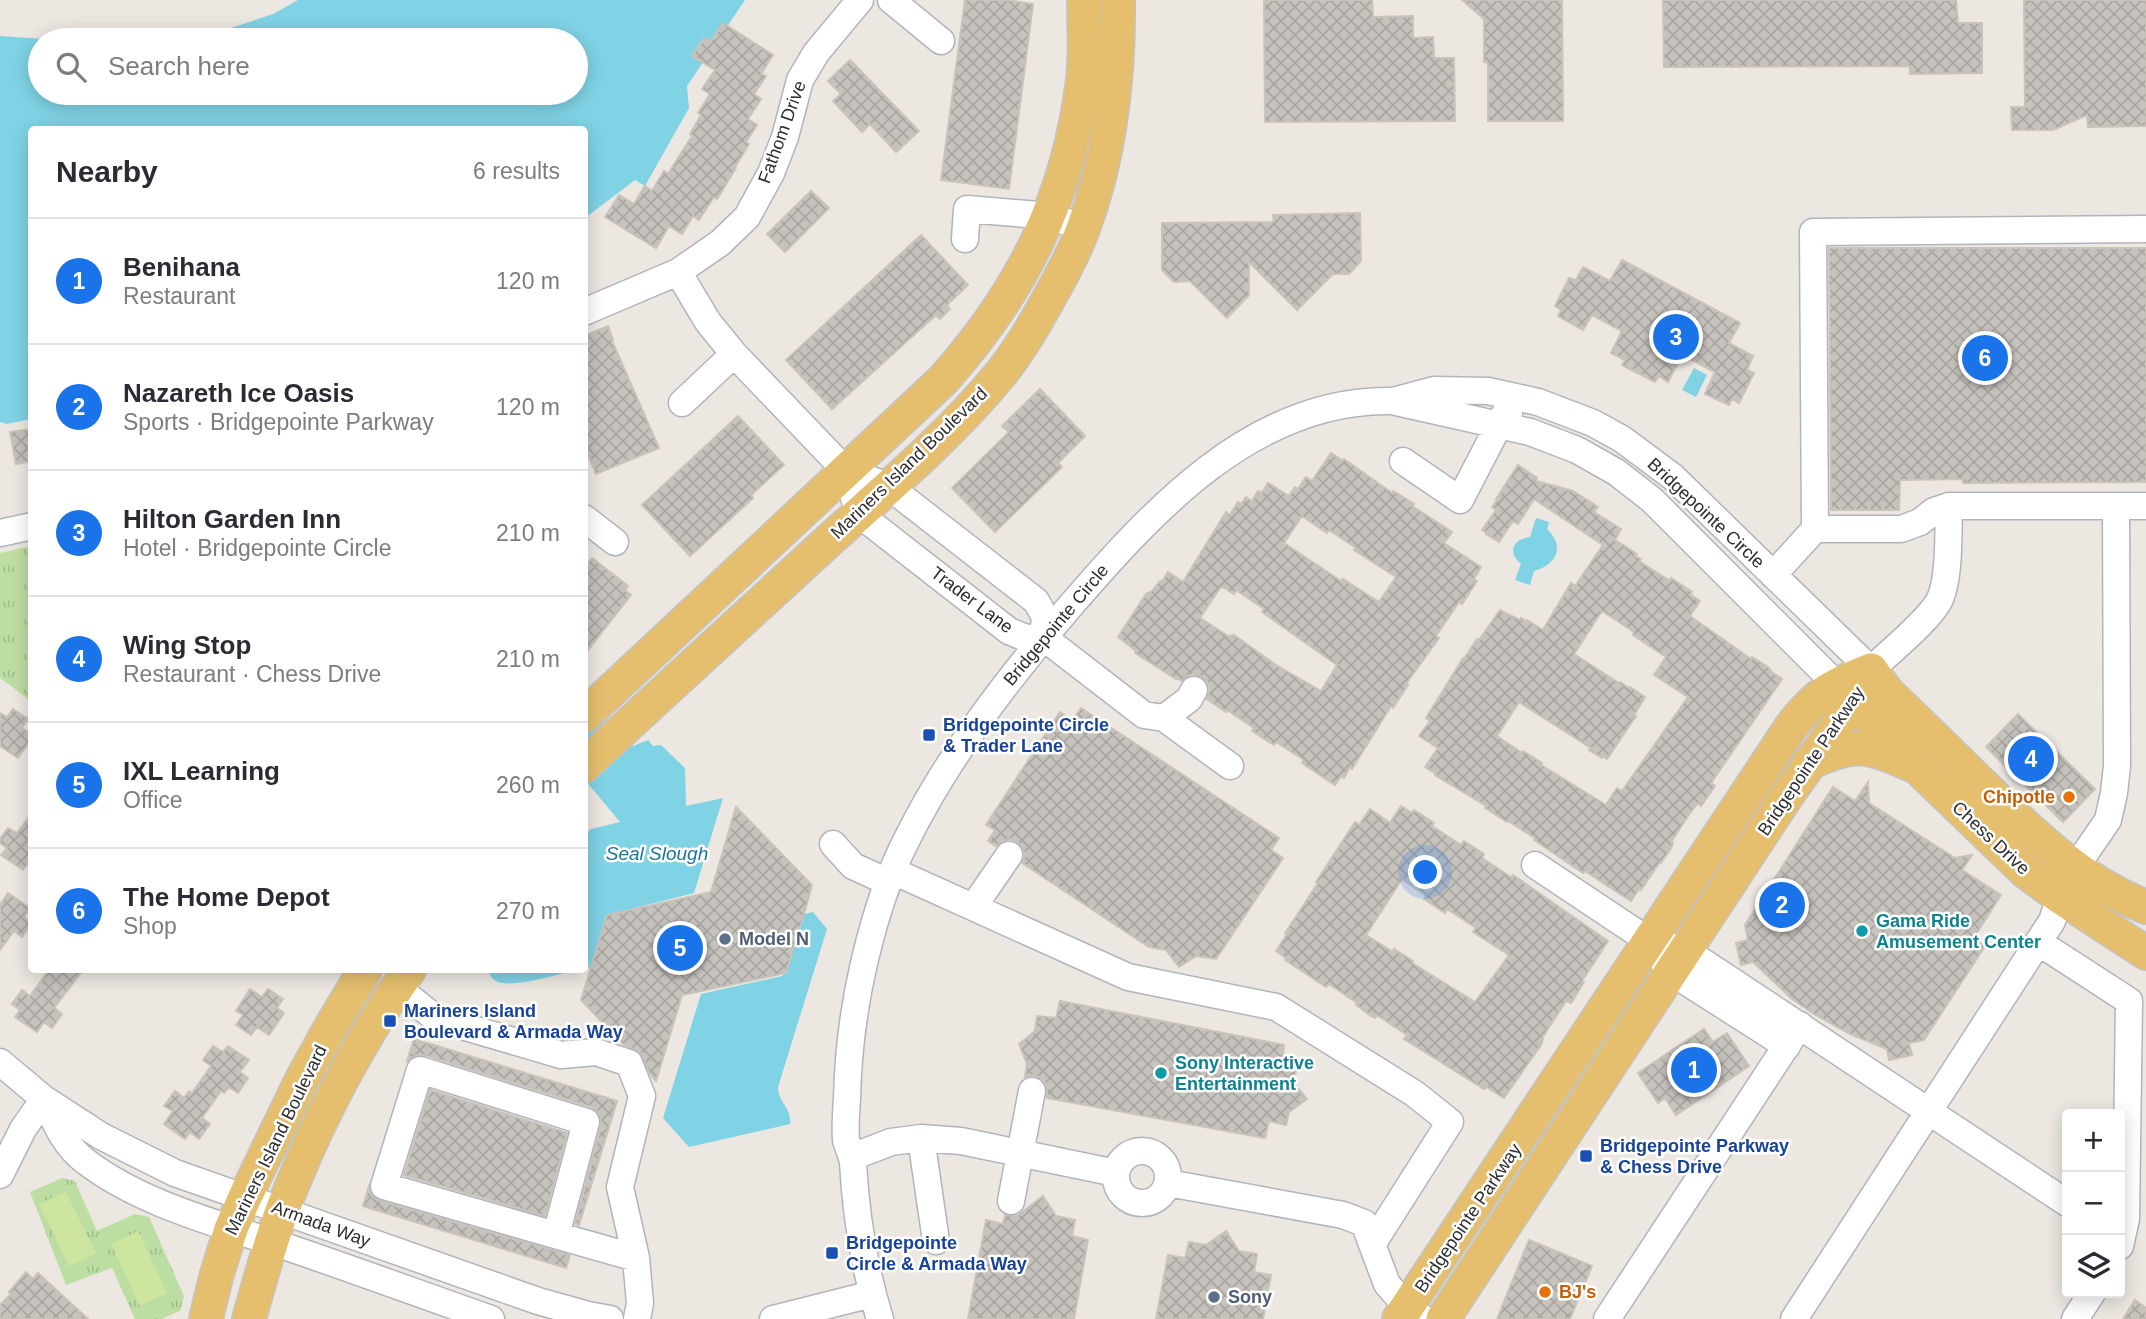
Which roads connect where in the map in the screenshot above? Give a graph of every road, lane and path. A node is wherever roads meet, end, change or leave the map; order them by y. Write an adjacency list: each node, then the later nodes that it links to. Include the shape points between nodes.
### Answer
1 (860, 0): 10 (street, Fathom Drive, via 800,80 785,137 747,217 720,243)
2 (891, 0): 5 (street)
3 (1084, 0): 6 (main road, Mariners Island Boulevard, via 1085,52 1078,114)
4 (1118, 0): 7 (main road, Mariners Island Boulevard, via 1110,121)
5 (941, 41)
6 (1050, 216): 7 (street); 9 (street, via 967,209); 18 (main road, Mariners Island Boulevard, via 1004,303 975,344)
7 (1083, 228): 19 (main road, Mariners Island Boulevard, via 1035,324 1004,369 968,411)
8 (2146, 229): 26 (street, via 1813,232)
9 (965, 239)
10 (678, 272): 11 (street, Fathom Drive); 12 (street, Trader Lane)
11 (588, 310)
12 (734, 354): 14 (street); 18 (street, Trader Lane)
13 (1392, 401): 15 (street, Bridgepointe Circle); 16 (street, Bridgepointe Circle, via 1434,390 1488,391 1538,402 1593,423); 30 (street, Bridgepointe Circle, via 1359,403 1310,415 1229,453 1135,533)
14 (682, 403)
15 (1499, 426): 16 (street, via 1504,415 1520,411 1553,419); 17 (street, via 1460,500); 33 (street, Bridgepointe Circle, via 1577,450 1616,472 1652,500)
16 (1649, 459): 29 (street, Bridgepointe Circle)
17 (1403, 461)
18 (846, 471): 19 (street, Trader Lane); 23 (street, Trader Lane); 34 (main road, Mariners Island Boulevard)
19 (888, 486): 23 (main road, Mariners Island Boulevard); 30 (street, Trader Lane, via 1036,601 1045,617)
20 (1949, 506): 21 (street); 26 (street, via 1901,529); 31 (street, via 1947,569 1940,599)
21 (2116, 506): 22 (street); 43 (street, via 2114,793 2108,820)
22 (2146, 506)
23 (859, 514): 30 (street, Trader Lane, via 1009,631); 36 (main road, Mariners Island Boulevard)
24 (588, 521): 28 (street)
25 (28, 527): 27 (street)
26 (1815, 529): 29 (street)
27 (0, 533)
28 (615, 542)
29 (1773, 575): 31 (street, Bridgepointe Circle)
30 (1043, 638): 35 (street, via 1144,715); 44 (street, Bridgepointe Circle, via 948,768)
31 (1871, 670): 33 (main road, Bridgepointe Parkway); 43 (main road, Chess Drive, via 1888,693 2028,830)
32 (1194, 690): 35 (street)
33 (1844, 693): 37 (main road, Bridgepointe Parkway); 39 (main road, Chess Drive); 48 (main road, Bridgepointe Parkway, via 1813,700 1791,727)
34 (588, 712)
35 (1164, 718): 38 (street)
36 (588, 762)
37 (1809, 763): 39 (main road, via 1854,747 1884,752); 51 (main road, Bridgepointe Parkway)
38 (1230, 766)
39 (1920, 769): 45 (main road, Chess Drive, via 2011,859)
40 (833, 844): 44 (street, via 853,866)
41 (1009, 855): 46 (street)
42 (1535, 865): 48 (street)
43 (2075, 868): 45 (street); 47 (main road, Chess Drive)
44 (890, 876): 46 (street); 61 (street, Bridgepointe Circle, via 865,958 852,1029 846,1122)
45 (2060, 897): 49 (street); 50 (main road, Chess Drive)
46 (974, 906): 74 (street, via 1128,977 1276,1007 1415,1094 1450,1122)
47 (2146, 907)
48 (1649, 941): 51 (street); 78 (main road, Bridgepointe Parkway)
49 (2038, 942): 58 (street); 71 (street, via 2129,1001)
50 (2146, 953)
51 (1678, 961): 54 (street); 85 (main road, Bridgepointe Parkway)
52 (363, 973): 65 (main road, Mariners Island Boulevard, via 302,1079)
53 (403, 979): 68 (main road, Mariners Island Boulevard, via 331,1102); 75 (street, via 435,1018 561,1055 596,1052 629,1063 642,1096 620,1186)
54 (1793, 1036): 58 (street); 86 (street)
55 (0, 1062): 57 (street, Armada Way)
56 (1032, 1091): 60 (street)
57 (44, 1099): 63 (street); 65 (street, Armada Way, via 137,1155); 69 (street, Armada Way, via 62,1138 83,1160 141,1193)
58 (1929, 1111): 66 (street); 87 (street)
59 (921, 1138): 60 (street); 61 (street, via 891,1142); 72 (street)
60 (1021, 1154): 62 (street); 67 (street)
61 (852, 1157): 77 (street, Bridgepointe Circle)
62 (1116, 1174): 64 (street, via 1119,1191 1133,1202 1158,1198); 64 (street, via 1123,1158 1147,1151 1167,1166)
63 (0, 1175)
64 (1168, 1183): 74 (street, via 1343,1215 1364,1223)
65 (245, 1197): 68 (street, Armada Way); 69 (main road, Mariners Island Boulevard)
66 (2062, 1200)
67 (1011, 1201)
68 (282, 1210): 73 (main road, Mariners Island Boulevard); 82 (street, Armada Way, via 538,1301)
69 (231, 1229): 73 (street, Armada Way); 79 (main road, Mariners Island Boulevard)
70 (556, 1235): 70 (street, via 384,1186 420,1070 586,1122); 75 (street)
71 (2123, 1235)
72 (936, 1241)
73 (272, 1242): 80 (main road, Mariners Island Boulevard); 81 (street, Armada Way)
74 (1373, 1243): 78 (street, via 1387,1284)
75 (636, 1258): 83 (street)
76 (2089, 1298): 88 (street)
77 (876, 1307): 84 (street)
78 (1410, 1315)
79 (206, 1319)
80 (249, 1319)
81 (491, 1319)
82 (610, 1319)
83 (637, 1319)
84 (773, 1319)
85 (1443, 1319)
86 (1607, 1319)
87 (1794, 1319)
88 (2075, 1319)

